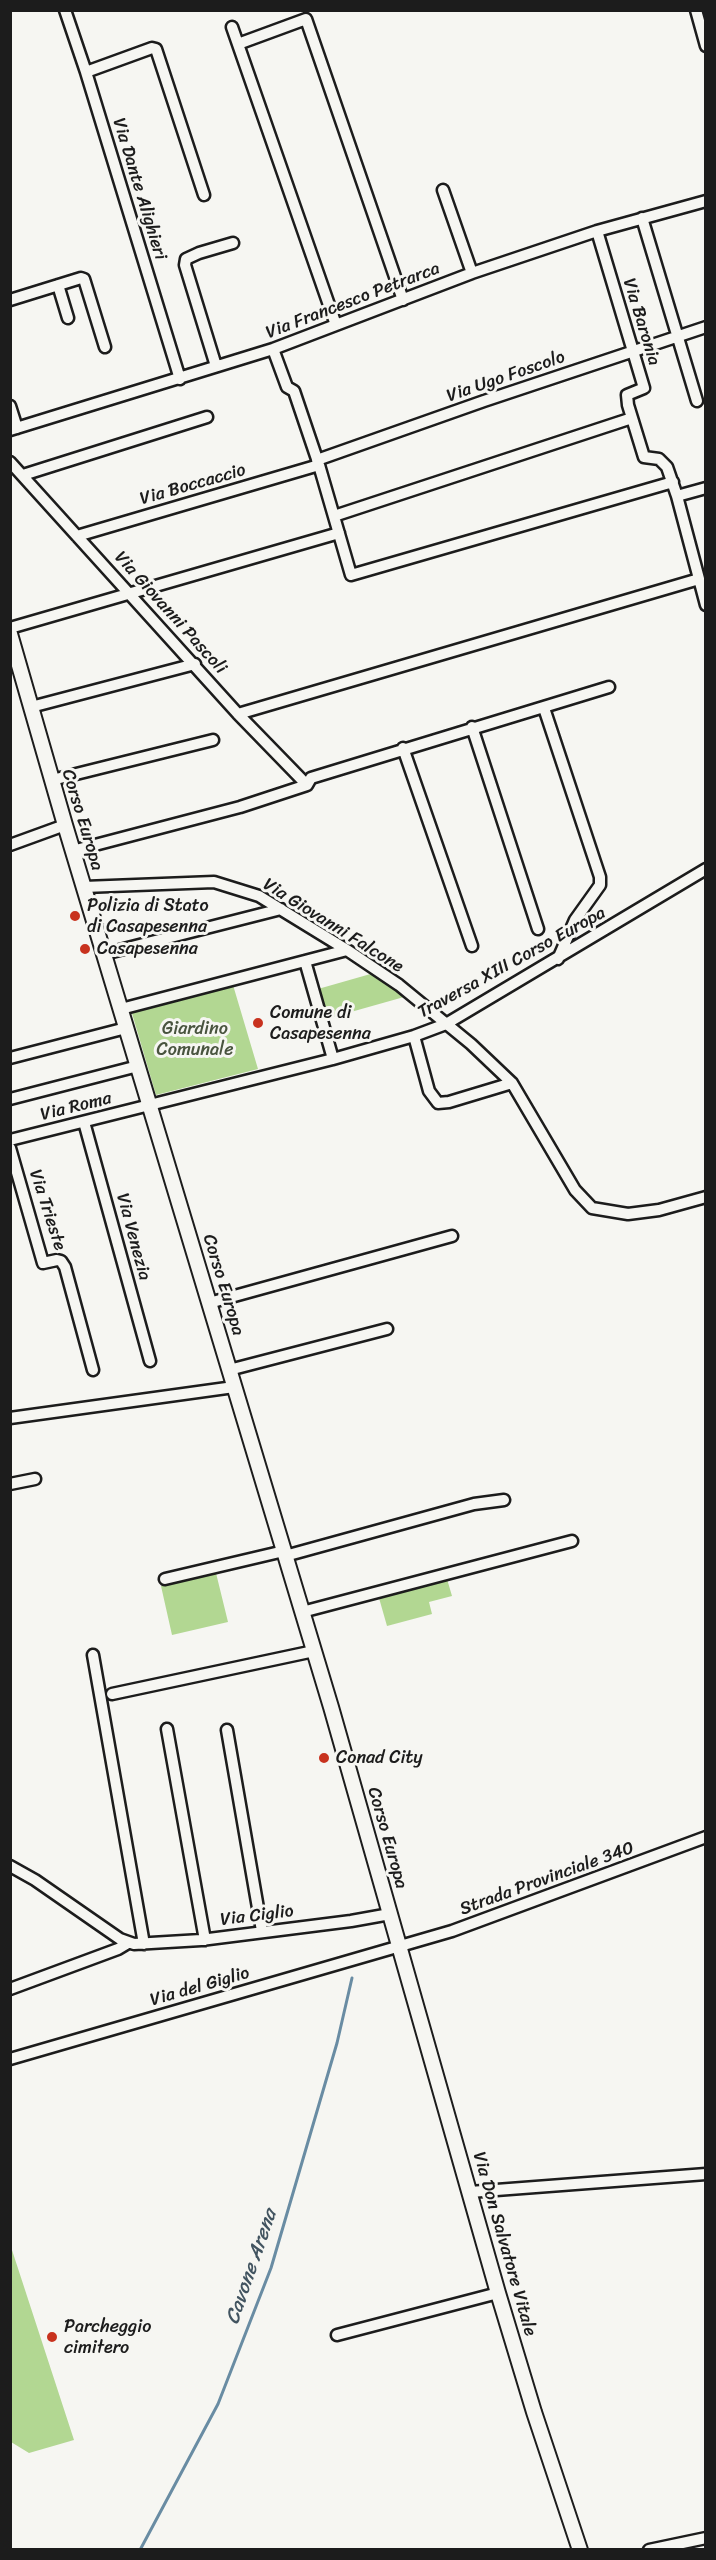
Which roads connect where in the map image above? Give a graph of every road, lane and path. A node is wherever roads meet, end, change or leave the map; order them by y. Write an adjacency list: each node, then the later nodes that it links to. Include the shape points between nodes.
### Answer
1 (65, 10): 6 (street, Via Dante Alighieri)
2 (696, 10): 5 (street)
3 (232, 27): 4 (street)
4 (238, 44): 16 (street, via 306,19); 18 (street)
5 (705, 46)
6 (86, 72): 8 (street, via 156,49); 25 (street, Via Dante Alighieri)
7 (443, 190): 13 (street)
8 (204, 195)
9 (705, 201): 10 (street, Via Francesco Petrarca)
10 (642, 218): 11 (street, Via Francesco Petrarca); 20 (street)
11 (597, 231): 13 (street, Via Francesco Petrarca); 23 (street, Via Baronia)
12 (233, 243): 24 (street, via 186,259 185,266)
13 (472, 273): 16 (street, Via Francesco Petrarca)
14 (58, 285): 15 (street); 17 (street); 21 (street, via 84,279)
15 (10, 300)
16 (403, 300): 18 (street, Via Francesco Petrarca)
17 (68, 318)
18 (336, 325): 22 (street, Via Francesco Petrarca)
19 (705, 327): 20 (street, Via Ugo Foscolo)
20 (678, 336): 23 (street, Via Ugo Foscolo); 26 (street)
21 (105, 347)
22 (273, 349): 24 (street, Via Francesco Petrarca); 32 (street, via 287,387 294,391)
23 (633, 351): 29 (street, Via Baronia, via 644,388 627,395); 32 (street, Via Ugo Foscolo)
24 (216, 366): 25 (street, Via Francesco Petrarca)
25 (180, 379): 30 (street, Via Francesco Petrarca)
26 (697, 401)
27 (10, 406): 30 (street)
28 (207, 417): 33 (street)
29 (632, 418): 34 (street, Via Baronia, via 644,457 659,459); 37 (street)
30 (14, 429)
31 (10, 462): 33 (street, Via Giovanni Pascoli)
32 (318, 463): 37 (street); 39 (street, Via Boccaccio)
33 (23, 475): 39 (street, Via Giovanni Pascoli)
34 (673, 482): 36 (street, Via Baronia); 38 (street, via 351,575)
35 (705, 488): 36 (street)
36 (677, 496): 40 (street, Via Baronia)
37 (334, 516): 38 (street)
38 (339, 533): 42 (street)
39 (77, 537): 42 (street, Via Giovanni Pascoli)
40 (700, 562): 41 (street, Via Baronia)
41 (699, 579): 43 (street, Via Baronia); 50 (street)
42 (130, 594): 44 (street); 46 (street, Via Giovanni Pascoli)
43 (705, 605)
44 (10, 628)
45 (12, 642): 48 (street, Corso Europa)
46 (195, 664): 48 (street); 50 (street, Via Giovanni Pascoli)
47 (609, 687): 49 (street)
48 (31, 707): 54 (street, Corso Europa)
49 (544, 708): 51 (street); 66 (street, via 600,877 600,885 575,920)
50 (238, 714): 55 (street, Via Giovanni Pascoli)
51 (472, 727): 53 (street); 62 (street)
52 (213, 740): 54 (street)
53 (403, 748): 55 (street, via 311,778); 63 (street)
54 (52, 780): 56 (street, Corso Europa)
55 (307, 785): 58 (street, via 240,807)
56 (65, 825): 57 (street); 58 (street, Corso Europa)
57 (10, 845)
58 (72, 851): 60 (street, Corso Europa)
59 (705, 869): 66 (street, Traversa XIII Corso Europa)
60 (84, 886): 61 (street, Via Giovanni Falcone, via 214,882 259,896); 65 (street, Corso Europa)
61 (281, 909): 64 (street, Via Giovanni Falcone); 65 (street)
62 (538, 929)
63 (472, 946)
64 (347, 950): 67 (street); 69 (street, Via Giovanni Falcone)
65 (104, 954): 68 (street, Corso Europa)
66 (558, 959): 69 (street, Traversa XIII Corso Europa)
67 (305, 961): 68 (street); 73 (street)
68 (121, 1009): 70 (street, Corso Europa)
69 (446, 1024): 71 (street, Traversa XIII Corso Europa); 75 (street, Via Giovanni Falcone)
70 (126, 1028): 72 (street); 74 (street, Corso Europa)
71 (414, 1036): 73 (street, Traversa XIII Corso Europa); 75 (street, via 429,1091 438,1103)
72 (10, 1058)
73 (333, 1059): 77 (street, Traversa XIII Corso Europa)
74 (138, 1066): 76 (street); 77 (street, Corso Europa)
75 (512, 1083): 81 (street, Via Giovanni Falcone, via 575,1190 592,1208 628,1214)
76 (10, 1099)
77 (150, 1106): 78 (street, Via Roma); 83 (street, Corso Europa)
78 (84, 1122): 79 (street, Via Roma); 85 (street, Via Venezia)
79 (10, 1140)
80 (10, 1148): 86 (street, Via Trieste, via 43,1263 57,1260 65,1268)
81 (705, 1197)
82 (452, 1236): 83 (street)
83 (209, 1303): 87 (street, Corso Europa)
84 (387, 1329): 87 (street)
85 (150, 1361)
86 (93, 1370)
87 (229, 1370): 88 (street, Corso Europa)
88 (234, 1387): 89 (street); 94 (street, Corso Europa)
89 (10, 1418)
90 (35, 1479): 91 (street)
91 (10, 1484)
92 (504, 1500): 94 (street, via 474,1504)
93 (572, 1541): 96 (street)
94 (285, 1554): 95 (street); 96 (street, Corso Europa)
95 (165, 1579)
96 (302, 1612): 97 (street, Corso Europa)
97 (314, 1651): 99 (street); 104 (street, Corso Europa)
98 (93, 1655): 108 (street)
99 (112, 1694)
100 (167, 1729): 106 (street)
101 (227, 1730): 105 (street)
102 (705, 1837): 109 (street, Strada Provinciale 340)
103 (10, 1866): 107 (street)
104 (390, 1914): 105 (street, Via Ciglio); 109 (street, Corso Europa)
105 (262, 1931): 106 (street, Via Ciglio)
106 (205, 1940): 108 (street, Via Ciglio)
107 (128, 1943): 108 (street, Via Ciglio); 110 (street, Via Ciglio)
108 (144, 1944)
109 (399, 1947): 111 (street, Via del Giglio); 113 (street, Via Don Salvatore Vitale)
110 (10, 1989)
111 (10, 2059)
112 (705, 2174): 113 (street)
113 (470, 2192): 114 (street, Via Don Salvatore Vitale)
114 (498, 2294): 115 (street); 117 (street, Via Don Salvatore Vitale)
115 (337, 2336)
116 (705, 2538): 118 (street)
117 (580, 2550)
118 (649, 2550)

